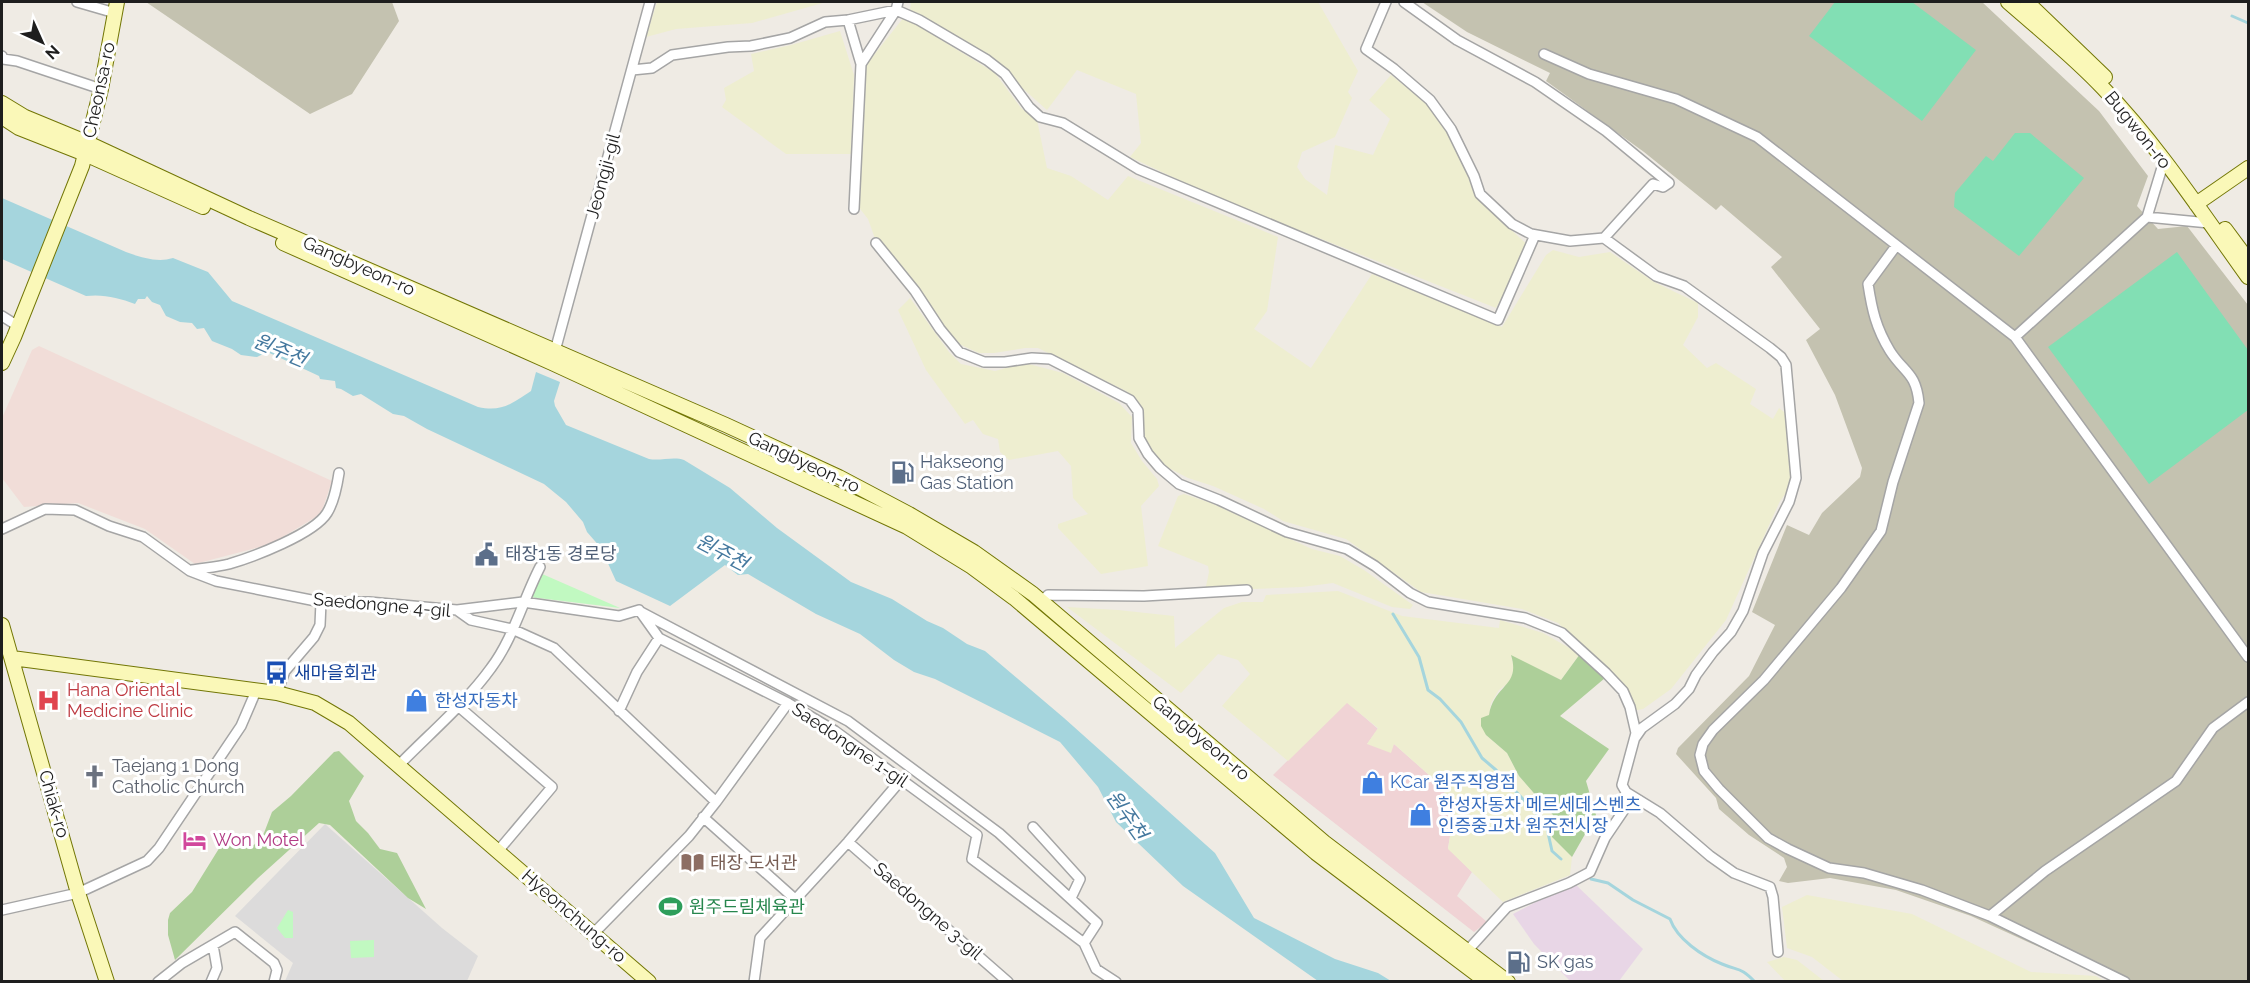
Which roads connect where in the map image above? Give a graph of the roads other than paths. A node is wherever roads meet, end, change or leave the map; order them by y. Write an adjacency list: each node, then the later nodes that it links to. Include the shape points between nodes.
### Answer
1 (77, 2): 8 (street, Cheonsa-ro)
2 (650, 2): 13 (street, Jeongji-gil)
3 (1386, 2): 24 (street, via 1366,49 1430,100 1451,129 1480,194 1512,224)
4 (1404, 2): 25 (street, via 1457,40 1535,81 1606,131 1669,183 1663,187 1653,184)
5 (2008, 2): 18 (street, Bugwon-ro, via 2102,86)
6 (2027, 2): 20 (street, Bugwon-ro, via 2109,82)
7 (897, 6): 9 (street); 12 (street); 24 (street, via 987,60 1005,74 1040,117 1063,123 1138,169 1498,320)
8 (116, 7): 14 (street, Cheonsa-ro)
9 (848, 20): 12 (street); 13 (street, via 825,22 790,38 751,46 672,55 652,68)
10 (1544, 54): 27 (street, via 1589,74 1676,99 1757,137)
11 (2, 56): 14 (street)
12 (861, 64): 21 (street)
13 (632, 70): 33 (street, Jeongji-gil)
14 (101, 88): 17 (street, Cheonsa-ro)
15 (2, 103): 17 (street, Gangbyeon-ro)
16 (2, 117): 17 (street, Gangbyeon-ro)
17 (85, 155): 31 (street, Cheonsa-ro); 33 (street, Gangbyeon-ro, via 249,218)
18 (2164, 161): 20 (street, Bugwon-ro); 22 (street)
19 (2248, 168): 20 (street)
20 (2199, 202): 23 (street, Bugwon-ro); 28 (street, Bugwon-ro)
21 (854, 209)
22 (2147, 217): 23 (street); 32 (street)
23 (2209, 223): 29 (street, Bugwon-ro)
24 (1535, 235): 25 (street, via 1570,241)
25 (1604, 238): 56 (street, via 1642,268 1684,286 1781,357 1788,375 1796,478 1790,502 1763,553 1731,632 1689,689 1642,728)
26 (876, 243): 56 (street, via 959,352 984,362 1050,359 1130,400 1138,411 1139,438 1148,454 1179,484 1287,532 1347,549 1428,602 1525,618 1562,633 1623,691 1636,733)
27 (1896, 246): 32 (street); 69 (street, via 1868,284 1873,316 1892,353 1910,374 1919,403 1881,531 1841,588 1764,680 1713,730 1700,755 1704,771 1768,838 1829,868 1864,873 1922,890)
28 (2248, 260)
29 (2248, 277)
30 (2, 316): 31 (street)
31 (18, 326): 34 (street)
32 (2015, 337): 48 (street)
33 (553, 357): 40 (street, Gangbyeon-ro, via 726,425 839,477 974,552); 75 (street, Gangbyeon-ro, via 907,527 972,567 1014,598 1316,853)
34 (2, 363)
35 (339, 473): 38 (street, via 327,514 314,526 260,554)
36 (2, 529): 38 (street, Saedongne 4-gil, via 45,509 75,510 143,537)
37 (540, 567): 42 (street)
38 (190, 571): 41 (street, Saedongne 4-gil, via 216,581)
39 (1247, 590): 40 (street, via 1048,596)
40 (1041, 601): 73 (street, Gangbyeon-ro, via 1324,842)
41 (321, 602): 43 (street, Saedongne 4-gil); 51 (street, via 320,625 285,671)
42 (523, 602): 43 (street); 44 (street, via 619,616); 46 (street)
43 (456, 610): 46 (street, Saedongne 4-gil, via 471,620)
44 (639, 610): 47 (street, Saedongne 1-gil); 66 (street, via 848,721 999,833)
45 (2, 625): 49 (street, Chiak-ro)
46 (512, 629): 54 (street, via 492,667); 55 (street, Saedongne 4-gil, via 554,648)
47 (659, 638): 53 (street, Saedongne 1-gil); 55 (street)
48 (2248, 657)
49 (7, 659): 50 (street, Hyeonchung-ro); 65 (street, Chiak-ro)
50 (256, 691): 51 (street, Hyeonchung-ro); 65 (street, via 241,726 159,848 147,861)
51 (278, 693): 57 (street, Hyeonchung-ro, via 315,703 349,723)
52 (2248, 702): 69 (street, via 2213,728 2176,782 2044,871)
53 (788, 703): 58 (street, Saedongne 1-gil, via 835,731); 60 (street)
54 (458, 706): 57 (street); 64 (street, via 552,787)
55 (619, 711): 60 (street, Saedongne 4-gil)
56 (1633, 742): 59 (street, via 1622,785)
57 (398, 766): 64 (street, Hyeonchung-ro)
58 (901, 780): 63 (street); 71 (street, Saedongne 1-gil, via 976,835 972,859)
59 (1626, 792): 73 (street, via 1626,807 1605,838 1590,872 1507,907); 74 (street, via 1660,813 1734,873 1770,887)
60 (716, 802): 61 (street)
61 (703, 817): 67 (street); 70 (street)
62 (1033, 827): 66 (street, via 1080,879)
63 (848, 842): 67 (street); 82 (street, Saedongne 3-gil)
64 (498, 851): 70 (street, Hyeonchung-ro)
65 (78, 893): 68 (street); 76 (street, Chiak-ro)
66 (1071, 898): 71 (street, via 1097,923)
67 (795, 899): 81 (street, via 760,938)
68 (2, 910)
69 (1990, 916): 86 (street)
70 (594, 933): 80 (street, Hyeonchung-ro)
71 (1084, 943): 83 (street, Saedongne 1-gil, via 1096,969)
72 (213, 945): 77 (street); 78 (street, via 217,968); 79 (street, via 236,932 274,963)
73 (1468, 950): 75 (street); 85 (street, Gangbyeon-ro)
74 (1778, 952)
75 (1458, 962): 84 (street, Gangbyeon-ro)
76 (107, 981)
77 (158, 981)
78 (211, 981)
79 (274, 981)
80 (650, 981)
81 (754, 981)
82 (1008, 981)
83 (1116, 981)
84 (1487, 981)
85 (1508, 981)
86 (2125, 981)

